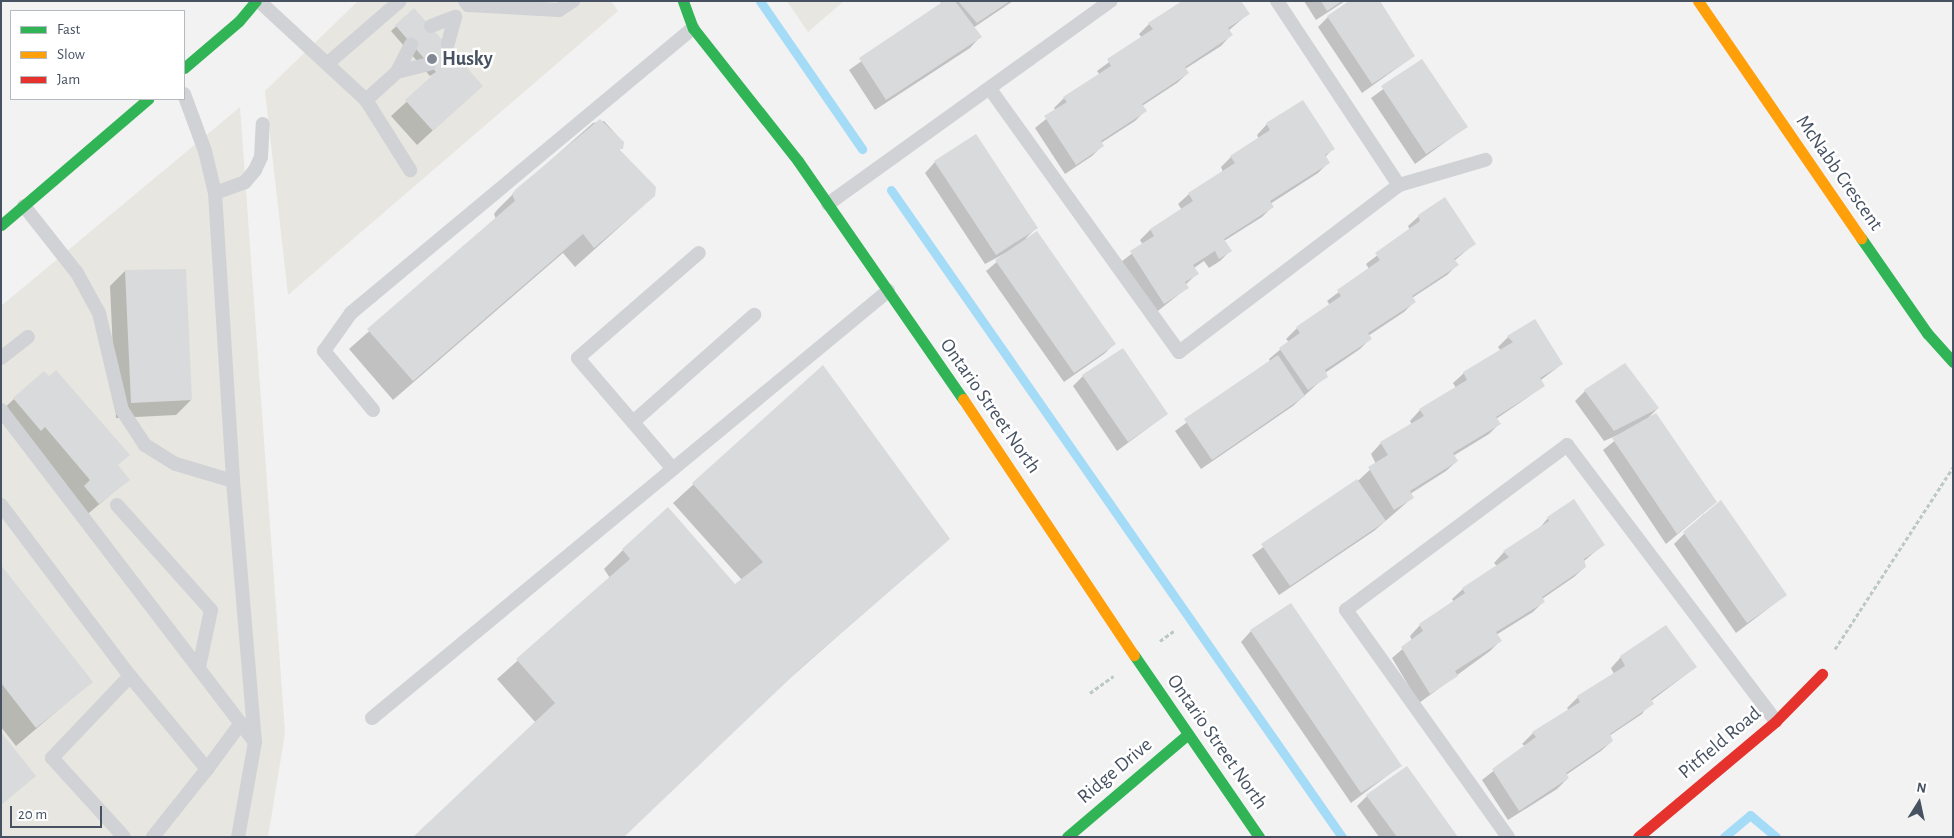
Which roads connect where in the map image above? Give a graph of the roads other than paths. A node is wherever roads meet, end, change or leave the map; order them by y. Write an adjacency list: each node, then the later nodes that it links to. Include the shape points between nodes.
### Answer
1 (258, 1): 14 (lane); 16 (main road)
2 (400, 1): 14 (lane)
3 (573, 1): 8 (lane, via 559,10)
4 (1112, 1): 18 (lane)
5 (1277, 1): 25 (lane)
6 (1698, 1): 35 (main road, McNabb Crescent, via 1927,333)
7 (682, 2): 11 (main road, Ontario Street North)
8 (467, 3): 9 (lane)
9 (455, 17): 10 (lane); 13 (lane)
10 (431, 26)
11 (693, 28): 27 (main road, Ontario Street North); 37 (lane, via 351,313 324,351)
12 (411, 44): 17 (lane)
13 (448, 44)
14 (327, 64): 21 (lane)
15 (428, 64): 17 (lane)
16 (185, 67)
17 (397, 72): 21 (lane)
18 (990, 89): 25 (lane, via 1179,352); 27 (lane)
19 (185, 97): 26 (lane, via 205,151)
20 (147, 100): 28 (main road)
21 (366, 100): 24 (lane)
22 (263, 124): 26 (lane, via 261,157 254,170 245,182)
23 (1485, 160): 25 (lane)
24 (410, 170)
25 (1399, 185)
26 (215, 193): 40 (lane)
27 (828, 204): 31 (main road, Ontario Street North)
28 (24, 206): 29 (main road); 40 (lane, via 77,273 99,313 122,410 145,445 176,464)
29 (1, 224)
30 (699, 253): 38 (lane, via 578,358)
31 (888, 291): 39 (lane); 49 (main road, Ontario Street North, via 1008,464)
32 (754, 315): 38 (lane)
33 (28, 337): 34 (lane)
34 (1, 358)
35 (1953, 362)
36 (1, 410): 43 (lane)
37 (373, 410)
38 (633, 422): 39 (lane)
39 (673, 469): 46 (lane)
40 (233, 481): 50 (lane)
41 (1, 505): 45 (lane)
42 (117, 505): 43 (lane, via 211,610)
43 (199, 667): 48 (lane)
44 (1822, 674): 47 (main road, Pitfield Road)
45 (130, 676): 51 (lane); 52 (lane, via 52,758)
46 (372, 718)
47 (1776, 721): 57 (lane, via 1567,445 1346,610); 58 (main road, Pitfield Road)
48 (240, 723): 50 (lane); 51 (lane)
49 (1187, 734): 55 (main road, Ridge Drive); 56 (main road, Ontario Street North)
50 (255, 742): 54 (lane)
51 (208, 769): 53 (lane)
52 (124, 837)
53 (153, 837)
54 (238, 837)
55 (1067, 837)
56 (1259, 837)
57 (1508, 837)
58 (1638, 837)

